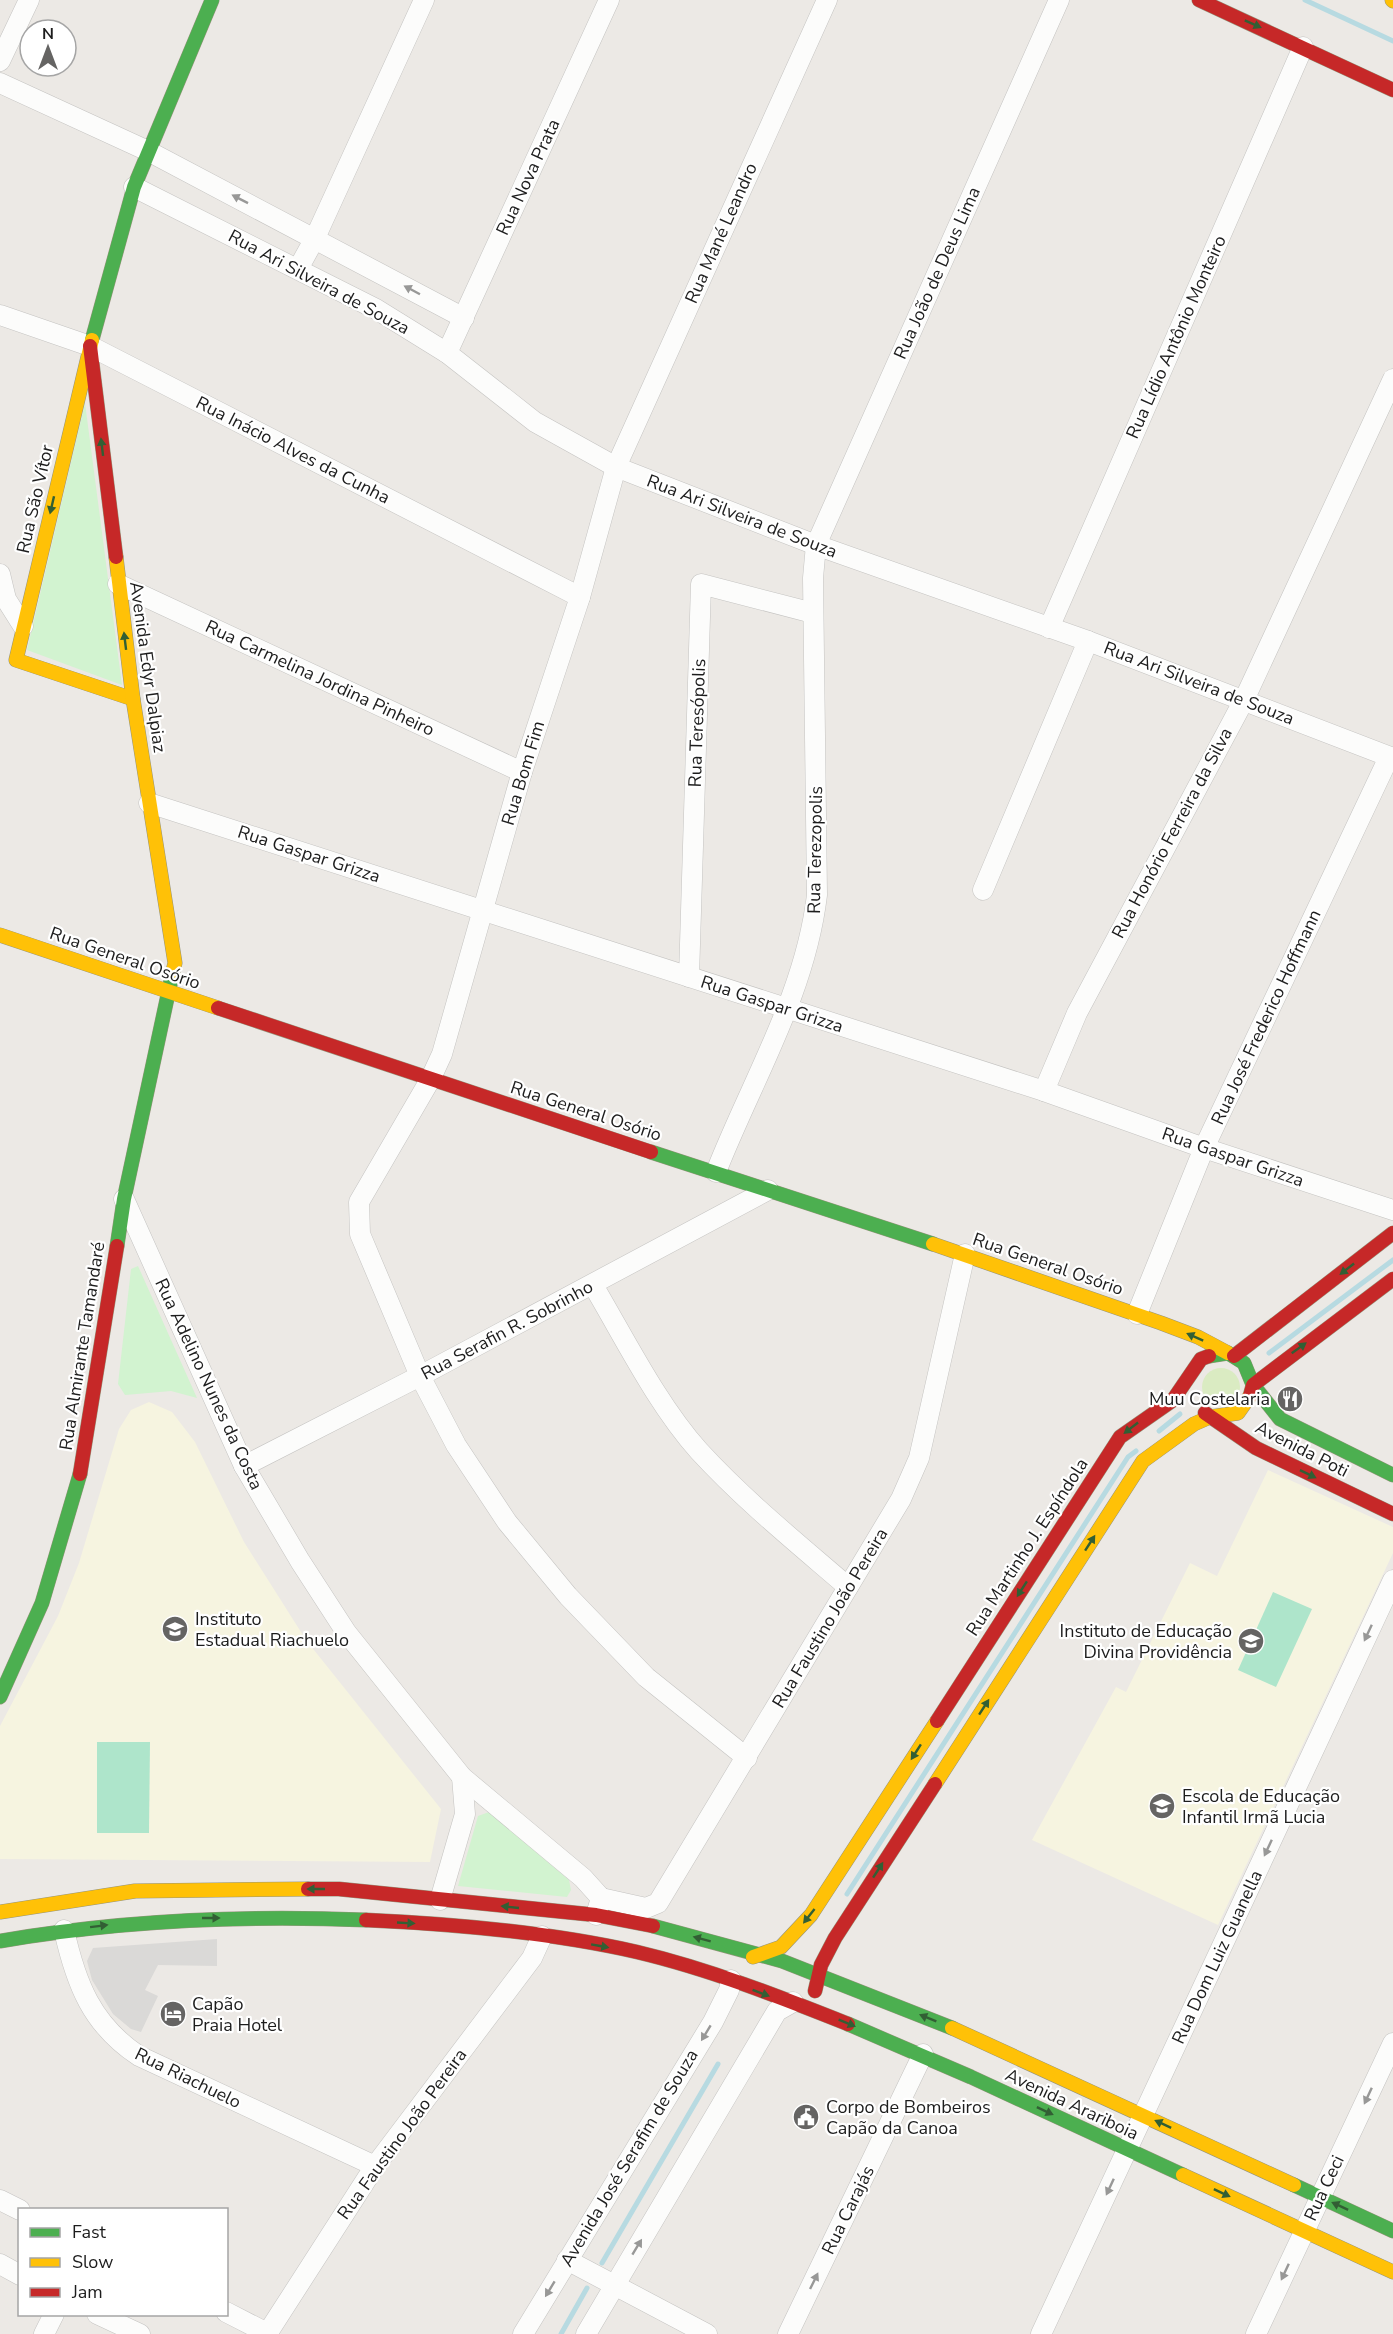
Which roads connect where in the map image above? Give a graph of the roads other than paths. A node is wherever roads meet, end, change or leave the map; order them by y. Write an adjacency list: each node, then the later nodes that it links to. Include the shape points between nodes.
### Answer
1 (29, 0): 9 (street)
2 (212, 0): 12 (main road, Rua São Vítor)
3 (424, 0): 14 (street)
4 (609, 0): 17 (street, Rua Nova Prata)
5 (827, 0): 21 (street, Rua Mané Leandro)
6 (1059, 0): 22 (street, Rua João de Deus Lima)
7 (1199, 0): 8 (main road, one-way to 8)
8 (1303, 47): 11 (main road); 28 (street, Rua Lídio Antônio Monteiro)
9 (0, 61)
10 (0, 83): 12 (street, Rua Ari Silveira de Souza)
11 (1393, 90)
12 (148, 151): 13 (main road, Rua São Vítor); 14 (street, Rua Ari Silveira de Souza, one-way to 12)
13 (134, 187): 15 (street, Rua Ari Silveira de Souza); 18 (main road, Rua São Vítor)
14 (315, 238): 15 (street); 17 (street, Rua Ari Silveira de Souza, one-way to 14)
15 (298, 269): 19 (street, Rua Ari Silveira de Souza, via 376,309)
16 (0, 315): 18 (street, Rua Inácio Alves da Cunha)
17 (464, 318): 19 (street, Rua Nova Prata)
18 (90, 346): 24 (main road, Avenida Edyr Dalpiaz, one-way to 18); 25 (street, Rua Inácio Alves da Cunha); 27 (main road, Rua São Vítor, one-way to 27)
19 (447, 353): 21 (street, Rua Ari Silveira de Souza, via 535,422)
20 (1393, 380): 32 (street, Rua Honório Ferreira da Silva)
21 (615, 467): 22 (street, Rua Ari Silveira de Souza); 25 (street, Rua Bom Fim)
22 (816, 545): 26 (street, Rua Terezopolis); 28 (street, Rua Ari Silveira de Souza)
23 (0, 574): 27 (street, via 6,599)
24 (118, 584): 31 (main road, Avenida Edyr Dalpiaz, one-way to 24); 34 (street, Rua Carmelina Jordina Pinheiro)
25 (580, 597): 34 (street, Rua Bom Fim)
26 (813, 613): 39 (street, Rua Teresópolis, via 701,584); 41 (street, Rua Terezopolis, via 817,896 813,930)
27 (23, 626): 30 (main road, Rua São Vítor)
28 (1050, 628): 29 (street, Rua Ari Silveira de Souza)
29 (1088, 640): 32 (street, Rua Ari Silveira de Souza); 36 (street)
30 (8, 658): 31 (main road)
31 (132, 699): 35 (main road, Avenida Edyr Dalpiaz)
32 (1244, 700): 33 (street, Rua Ari Silveira de Souza); 43 (street, Rua Honório Ferreira da Silva, via 1077,1013)
33 (1391, 757): 44 (street, Rua José Frederico Hoffmann)
34 (522, 772): 37 (street, Rua Bom Fim)
35 (149, 803): 37 (street, Rua Gaspar Grizza); 40 (main road, Avenida Edyr Dalpiaz, via 175,963)
36 (983, 890)
37 (483, 911): 39 (street, Rua Gaspar Grizza); 42 (street, Rua Bom Fim, via 442,1054)
38 (0, 935): 40 (main road, Rua General Osório)
39 (689, 977): 41 (street, Rua Gaspar Grizza)
40 (170, 992): 42 (main road, Rua General Osório); 47 (main road, Rua Almirante Tamandaré)
41 (788, 1010): 43 (street, Rua Gaspar Grizza); 45 (street, Rua Terezopolis)
42 (430, 1080): 45 (main road, Rua General Osório); 58 (street, Rua Bom Fim, via 359,1202 360,1234)
43 (1044, 1091): 44 (street, Rua Gaspar Grizza)
44 (1204, 1148): 48 (street, Rua Gaspar Grizza); 53 (street, Rua José Frederico Hoffmann)
45 (716, 1172): 46 (main road, Rua General Osório)
46 (768, 1190): 50 (main road, Rua General Osório); 52 (street, Rua Serafin R. Sobrinho)
47 (124, 1199): 61 (street, Rua Adelino Nunes da Costa); 66 (main road, Rua Almirante Tamandaré, via 78,1487 42,1603 14,1652)
48 (1393, 1210)
49 (1393, 1233): 56 (main road, Rua Martinho J. Espíndola, one-way to 56)
50 (965, 1254): 53 (main road, Rua General Osório); 65 (street, Rua Faustino João Pereira, via 919,1458 901,1499)
51 (1393, 1280): 59 (main road, one-way to 51)
52 (593, 1285): 58 (street, Rua Serafin R. Sobrinho); 65 (street, via 655,1389 698,1449 754,1506)
53 (1137, 1314): 54 (main road, Rua General Osório)
54 (1161, 1323): 55 (main road); 56 (main road, Rua General Osório, one-way to 54)
55 (1174, 1341)
56 (1231, 1355): 57 (main road, Rua Martinho J. Espíndola, via 1217,1353); 59 (main road, Avenida Poti, via 1244,1363)
57 (1190, 1368): 60 (main road, Avenida Poti, via 1188,1390 1193,1402); 75 (main road, Rua Martinho J. Espíndola, one-way to 75, via 1173,1400 1120,1437 811,1914 781,1947)
58 (420, 1376): 61 (street, Rua Serafin R. Sobrinho); 67 (street, Rua Bom Fim, via 456,1445 507,1522 568,1596 646,1677)
59 (1253, 1385): 60 (main road, via 1250,1400 1240,1412 1226,1418); 62 (main road, Avenida Poti, via 1280,1419)
60 (1210, 1417): 63 (main road, Avenida Poti, one-way to 63, via 1256,1448); 77 (main road, one-way to 60, via 835,1938 1143,1461 1160,1446)
61 (244, 1466): 68 (street, Rua Adelino Nunes da Costa, via 346,1632)
62 (1393, 1476)
63 (1393, 1514)
64 (1393, 1580): 85 (street, Rua Dom Luiz Guanella, one-way to 85)
65 (848, 1587): 67 (street, Rua Faustino João Pereira)
66 (0, 1697)
67 (747, 1758): 70 (street, Rua Faustino João Pereira, via 658,1903 646,1908)
68 (462, 1777): 69 (street, via 465,1814); 70 (street, Rua Adelino Nunes da Costa, via 583,1878)
69 (440, 1900): 70 (main road, Avenida Arariboia, one-way to 69); 71 (main road, Avenida Arariboia, one-way to 71, via 339,1889 194,1889 135,1891)
70 (599, 1907): 75 (main road, Avenida Arariboia, one-way to 70)
71 (3, 1909)
72 (64, 1930): 73 (main road, Avenida Arariboia, one-way to 73, via 162,1919 323,1919 438,1924); 74 (main road, Avenida Arariboia); 88 (street, Rua Riachuelo, via 73,1970 93,2012 120,2043 139,2056)
73 (542, 1936): 76 (main road, Avenida Arariboia, one-way to 76); 88 (street, Rua Faustino João Pereira, via 532,1958)
74 (0, 1941)
75 (759, 1955): 76 (main road, Rua Martinho J. Espíndola); 77 (main road, Avenida Arariboia)
76 (733, 1970): 78 (main road, Avenida Arariboia, one-way to 78, via 775,1998); 96 (street, Avenida José Serafim de Souza, one-way to 96, via 713,2022)
77 (819, 1975): 78 (main road, via 817,1989); 79 (main road, Avenida Arariboia, one-way to 77)
78 (793, 2002): 81 (main road, Avenida Arariboia, one-way to 81); 100 (street, one-way to 78, via 777,2011)
79 (967, 2034): 82 (main road); 83 (main road, Avenida Arariboia)
80 (1393, 2043): 90 (street, Rua Ceci, one-way to 90)
81 (923, 2054): 82 (main road, Avenida Arariboia); 110 (street, Rua Carajás, one-way to 81)
82 (955, 2059): 84 (main road, Avenida Arariboia)
83 (1024, 2060): 84 (main road); 85 (main road, Avenida Arariboia)
84 (1008, 2094): 87 (main road, Avenida Arariboia, one-way to 87)
85 (1143, 2115): 86 (main road, Avenida Arariboia, one-way to 85); 87 (street, Rua Dom Luiz Guanella)
86 (1193, 2138): 89 (main road); 90 (main road, Avenida Arariboia)
87 (1128, 2150): 89 (main road, Avenida Arariboia); 111 (street, Rua Dom Luiz Guanella, one-way to 111)
88 (375, 2166): 104 (street, Rua Faustino João Pereira)
89 (1178, 2173): 93 (main road, Avenida Arariboia, one-way to 93)
90 (1320, 2197): 93 (street, Rua Ceci); 94 (main road, Avenida Arariboia, one-way to 90)
91 (0, 2200): 92 (street)
92 (18, 2209)
93 (1304, 2231): 98 (main road, Avenida Arariboia); 112 (street, Rua Ceci, one-way to 112)
94 (1393, 2231)
95 (1393, 2257): 98 (main road)
96 (567, 2260): 100 (street); 107 (street, Avenida José Serafim de Souza, one-way to 107)
97 (0, 2264): 99 (street)
98 (1390, 2271)
99 (18, 2274)
100 (614, 2286): 108 (street); 109 (street)
101 (228, 2313): 104 (street)
102 (53, 2316): 105 (street)
103 (101, 2316): 106 (street)
104 (267, 2333)
105 (44, 2334)
106 (140, 2334)
107 (523, 2334)
108 (586, 2334)
109 (707, 2334)
110 (788, 2334)
111 (1041, 2334)
112 (1256, 2334)

